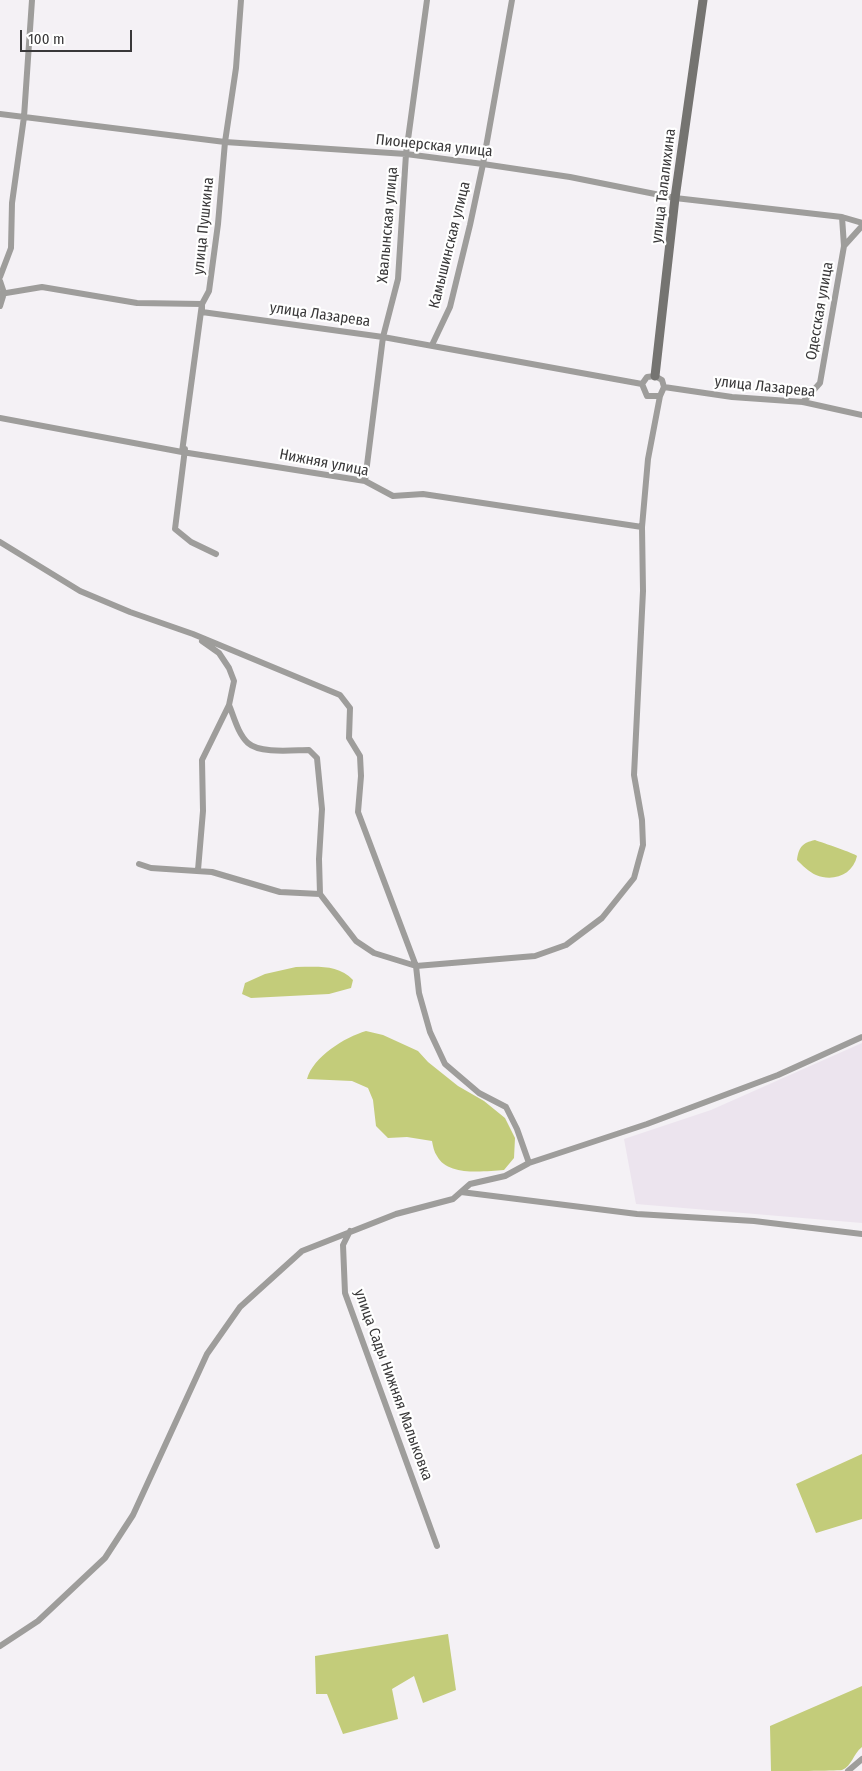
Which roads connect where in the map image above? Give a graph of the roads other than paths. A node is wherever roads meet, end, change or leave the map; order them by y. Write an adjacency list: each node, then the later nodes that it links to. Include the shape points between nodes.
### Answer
1 (32, 0): 7 (street)
2 (241, 0): 8 (street, улица Пушкина, via 236,68)
3 (427, 0): 9 (street, Хвалынская улица)
4 (512, 0): 10 (street, Камышинская улица)
5 (704, 0): 11 (street, улица Талалихина)
6 (0, 114): 7 (street, Пионерская улица)
7 (24, 116): 8 (street, Пионерская улица); 15 (street, via 12,203 11,248)
8 (225, 142): 9 (street, Пионерская улица); 18 (street, улица Пушкина, via 209,291)
9 (406, 154): 10 (street, Пионерская улица); 21 (street, Хвалынская улица, via 398,279)
10 (483, 164): 11 (street, Пионерская улица); 22 (street, Камышинская улица, via 450,307)
11 (676, 198): 12 (street, Пионерская улица); 23 (street, улица Талалихина)
12 (842, 217): 13 (street, Пионерская улица); 14 (street, Одесская улица)
13 (862, 224): 14 (street)
14 (844, 246): 27 (street, Одесская улица, via 820,383)
15 (0, 277)
16 (0, 281): 17 (street)
17 (2, 293): 18 (street, via 42,287 137,303); 19 (street)
18 (202, 304): 20 (street); 30 (street, улица Пушкина)
19 (0, 306)
20 (202, 312): 21 (street, улица Лазарева); 30 (street)
21 (383, 336): 22 (street, улица Лазарева); 31 (street, Хвалынская улица)
22 (432, 345): 24 (street, улица Лазарева)
23 (655, 376): 24 (street, via 647,377); 25 (street, via 662,380)
24 (642, 384): 26 (street, via 647,396)
25 (664, 388): 26 (street); 27 (street, улица Лазарева)
26 (660, 396): 32 (street, via 648,459)
27 (803, 402): 28 (street, улица Лазарева)
28 (862, 415)
29 (0, 418): 30 (street, Нижняя улица)
30 (183, 451): 31 (street, Нижняя улица); 34 (street, via 175,529 191,542)
31 (365, 481): 32 (street, Нижняя улица, via 393,496 423,494)
32 (642, 527): 40 (street, via 643,591 634,775 643,845 634,878 602,918 566,945 535,956)
33 (0, 542): 35 (street, via 80,591)
34 (216, 554)
35 (193, 634): 36 (street, via 219,653 229,668 234,681); 40 (street, via 340,695 350,708 349,738 360,756 358,812)
36 (229, 705): 38 (street, via 202,760 203,810); 39 (street, via 238,729 249,744 267,750 309,750 317,758 322,809)
37 (139, 864): 38 (street, via 151,868)
38 (198, 870): 39 (street, via 280,892)
39 (320, 894): 40 (street, via 356,941 374,953)
40 (416, 966): 42 (street, via 419,993 430,1032 445,1064 479,1093 506,1106)
41 (862, 1037): 42 (street, via 778,1075 647,1124)
42 (529, 1163): 43 (street, via 505,1176 470,1184)
43 (461, 1192): 44 (street, via 443,1203 396,1214); 45 (street, via 637,1214)
44 (351, 1230): 46 (street, улица Сады Нижняя Малыковка, via 343,1245 345,1293); 47 (street, via 302,1251 240,1307 207,1354 133,1515 104,1558 38,1621)
45 (862, 1234)
46 (437, 1546)
47 (0, 1646)
48 (862, 1759): 49 (street)
49 (848, 1771)

